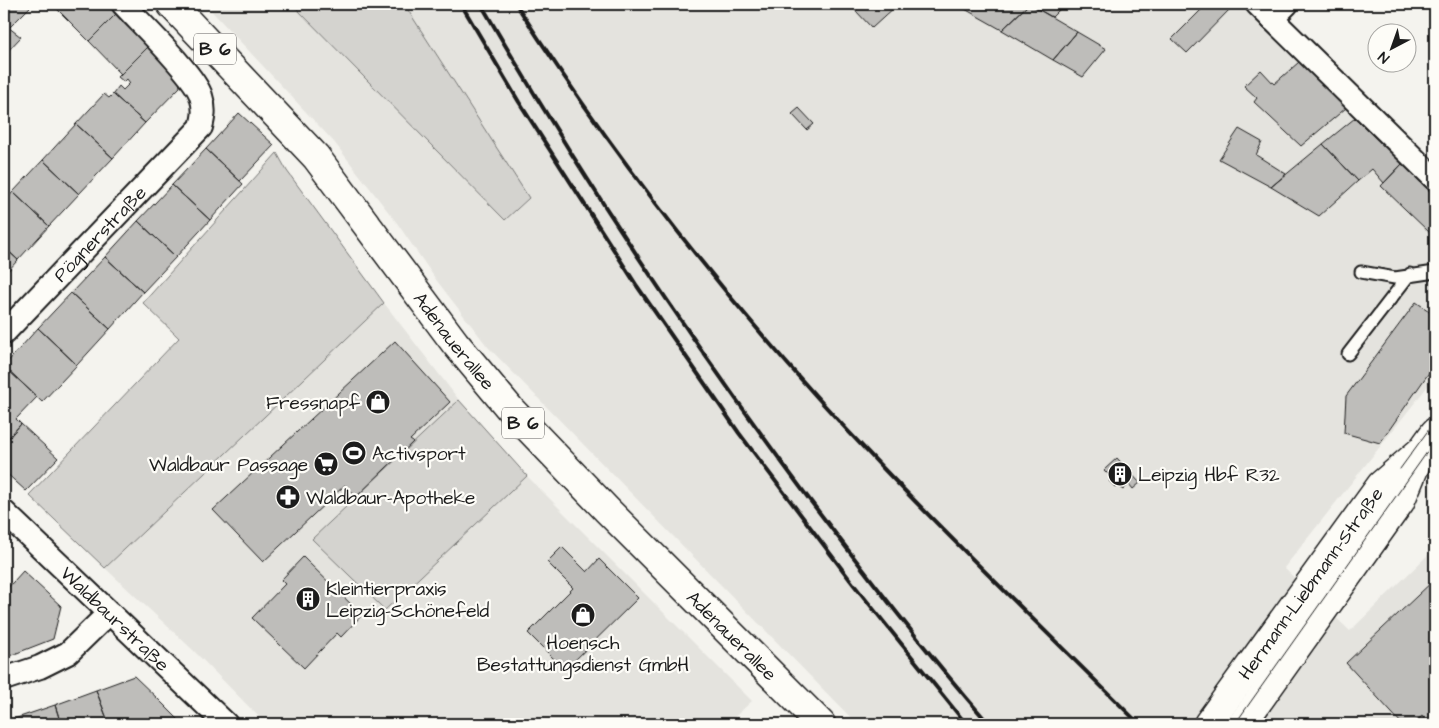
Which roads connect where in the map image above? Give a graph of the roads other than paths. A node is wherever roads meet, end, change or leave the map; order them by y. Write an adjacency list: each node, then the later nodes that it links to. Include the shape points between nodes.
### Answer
1 (123, 4): 8 (street, Pögnerstraße, via 182,68 201,94 205,114 201,127)
2 (171, 4): 16 (main road, Adenauerallee / B 6, via 316,157 455,343 511,410)
3 (1272, 9): 4 (street)
4 (1435, 179)
5 (1361, 272): 7 (lane, via 1395,278)
6 (1435, 272): 7 (lane)
7 (1410, 274): 9 (lane)
8 (4, 334)
9 (1348, 354)
10 (1428, 441): 12 (main road, Hermann-Liebmann-Straße, via 1381,485); 12 (main road, Hermann-Liebmann-Straße, via 1400,502)
11 (4, 512): 13 (street, Waldbaurstraße)
12 (1321, 586): 17 (main road, Hermann-Liebmann-Straße); 18 (lane); 19 (main road, Hermann-Liebmann-Straße)
13 (109, 613): 14 (street, via 68,653); 15 (street, Waldbaurstraße)
14 (4, 679)
15 (226, 724)
16 (821, 724)
17 (1208, 724)
18 (1216, 724)
19 (1242, 724)

